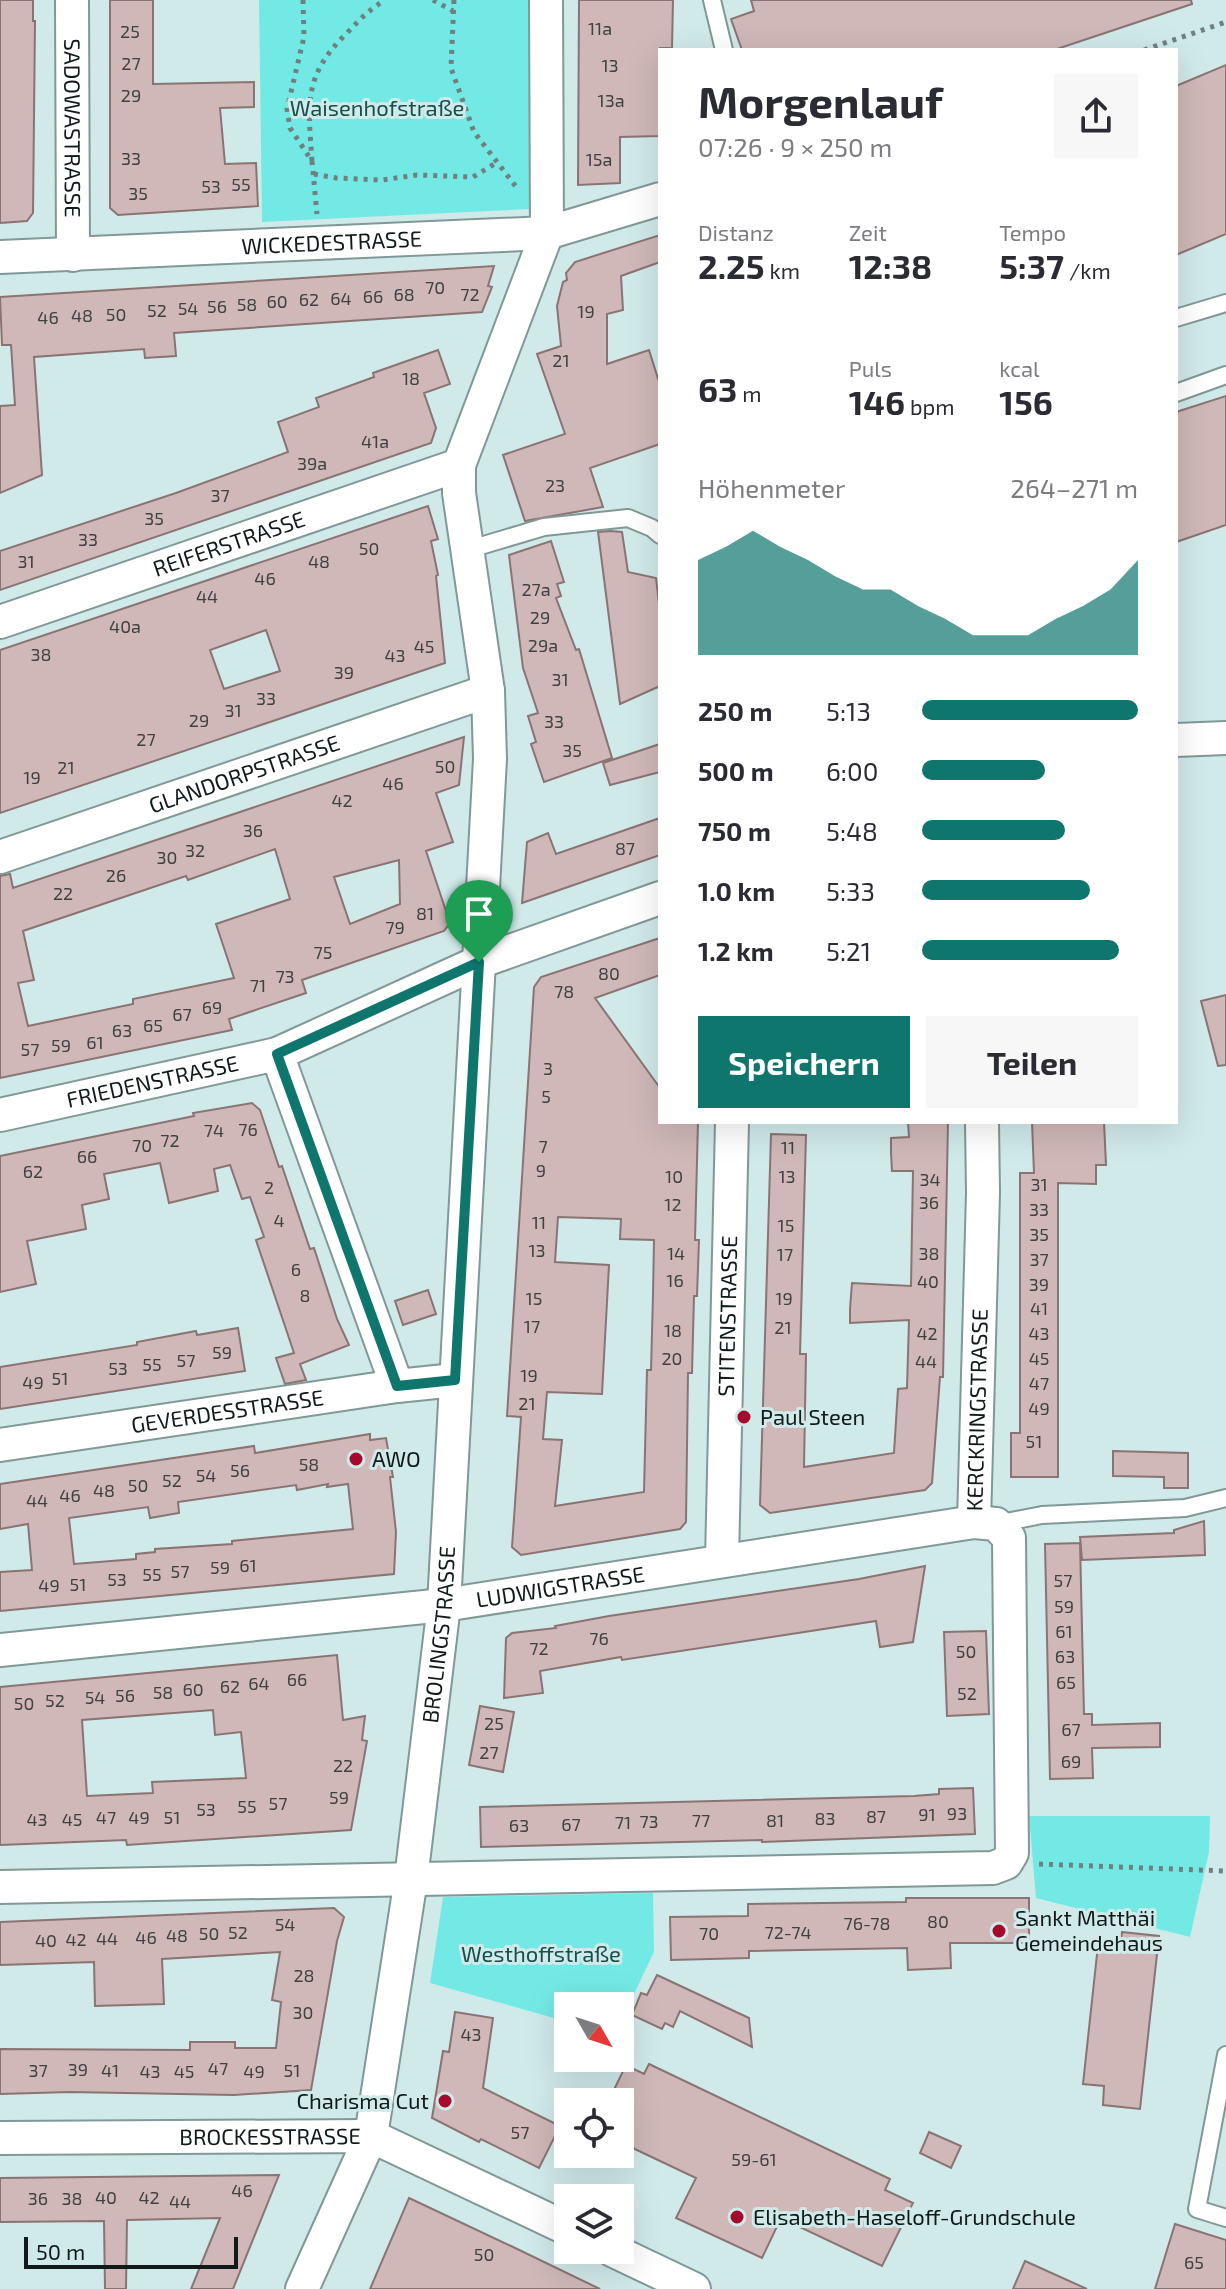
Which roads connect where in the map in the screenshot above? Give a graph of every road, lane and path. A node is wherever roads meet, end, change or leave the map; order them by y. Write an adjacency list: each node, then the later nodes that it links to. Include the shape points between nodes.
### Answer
1 (72, 0): 18 (street, SADOWASTRASSE)
2 (303, 0): 12 (path, via 304,37 287,109 290,128)
3 (385, 0): 12 (path, via 339,40 314,77 308,109)
4 (433, 0): 8 (path)
5 (454, 0): 8 (path)
6 (546, 0): 16 (street)
7 (712, 0): 10 (lane)
8 (454, 11): 13 (path, via 451,68 474,132)
9 (1226, 22): 11 (path)
10 (724, 48)
11 (1150, 48)
12 (312, 161): 14 (path)
13 (496, 163): 14 (path, via 473,177 382,180); 16 (path)
14 (314, 174): 17 (path)
15 (658, 199): 16 (street, WICKEDESTRASSE)
16 (547, 224): 17 (street, WICKEDESTRASSE); 24 (street)
17 (319, 243): 18 (street, WICKEDESTRASSE)
18 (73, 255): 19 (street, WICKEDESTRASSE)
19 (0, 257)
20 (1226, 303): 21 (lane)
21 (1178, 317)
22 (1226, 375): 23 (lane)
23 (1178, 392)
24 (459, 465): 26 (street); 27 (street, REIFERSTRASSE)
25 (658, 533): 26 (lane, via 628,518 544,527)
26 (467, 550): 28 (street)
27 (0, 622)
28 (488, 691): 31 (street, GLANDORPSTRASSE); 33 (street, via 490,759)
29 (1226, 738): 30 (street)
30 (1178, 740)
31 (0, 857)
32 (658, 899): 33 (street, FRIEDENSTRASSE)
33 (479, 962): 34 (street, FRIEDENSTRASSE); 38 (street, BROLINGSTRASSE, via 456,1248)
34 (277, 1054): 35 (street, FRIEDENSTRASSE); 39 (street)
35 (0, 1115)
36 (732, 1124): 43 (street, STITENSTRASSE)
37 (982, 1124): 42 (street, KERCKRINGSTRASSE)
38 (455, 1380): 39 (street, GEVERDESSTRASSE); 44 (street, BROLINGSTRASSE)
39 (397, 1386): 40 (street, GEVERDESSTRASSE)
40 (0, 1445)
41 (1226, 1498): 42 (lane, via 1185,1508)
42 (985, 1523): 43 (street, LUDWIGSTRASSE); 46 (street, KERCKRINGSTRASSE, via 1009,1538 1012,1853)
43 (722, 1560): 44 (street, LUDWIGSTRASSE)
44 (444, 1605): 45 (street, LUDWIGSTRASSE); 48 (street, BROLINGSTRASSE)
45 (0, 1650)
46 (1006, 1863): 47 (path); 48 (street, via 993,1868)
47 (1226, 1871)
48 (411, 1879): 49 (street); 51 (street, BROLINGSTRASSE)
49 (0, 1887)
50 (1226, 2055): 53 (lane, via 1197,2209)
51 (371, 2136): 52 (street, BROCKESSTRASSE); 54 (street, BROCKESSTRASSE); 56 (street, BROLINGSTRASSE)
52 (0, 2138)
53 (1226, 2218)
54 (554, 2222)
55 (634, 2260): 57 (street)
56 (302, 2289)
57 (694, 2289)

